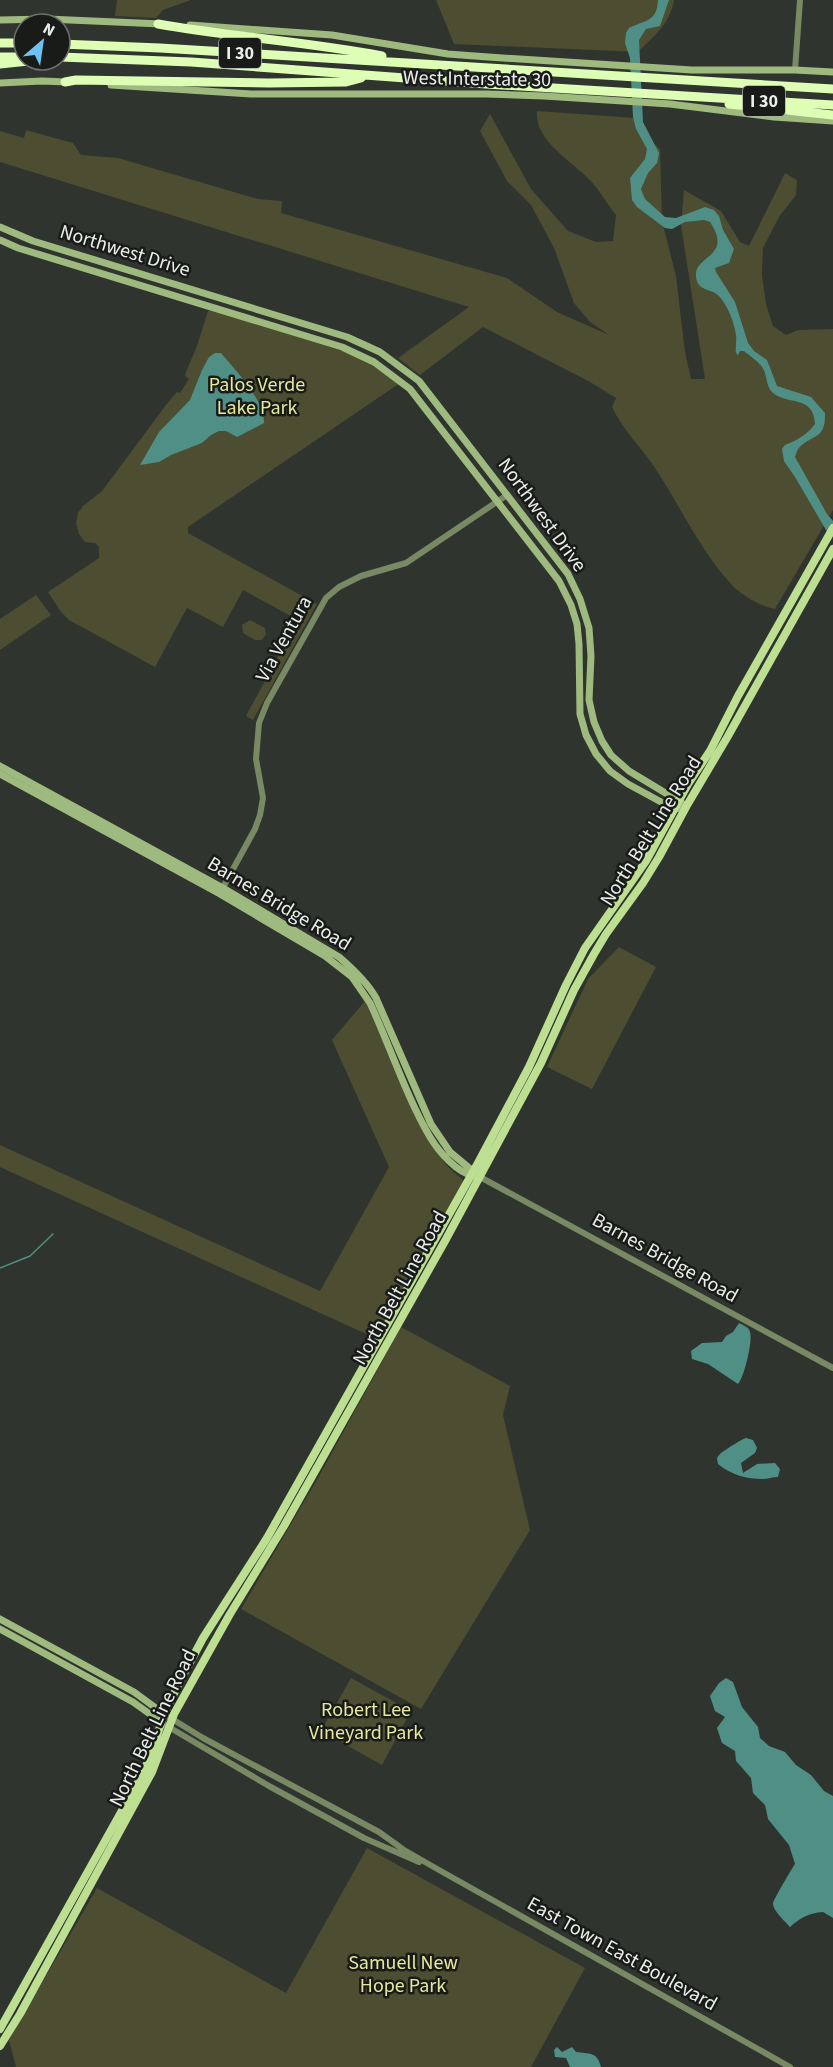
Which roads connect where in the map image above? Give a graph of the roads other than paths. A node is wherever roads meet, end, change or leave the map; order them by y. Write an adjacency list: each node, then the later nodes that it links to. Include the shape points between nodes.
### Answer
1 (800, 0): 7 (street)
2 (0, 20): 3 (main road, West Interstate 30)
3 (158, 24): 6 (highway); 7 (main road, West Interstate 30, via 332,35 488,57 692,70)
4 (72, 44): 6 (highway, I 30)
5 (72, 57): 9 (highway, I 30)
6 (420, 63): 12 (highway, I 30)
7 (795, 70): 8 (main road, West Interstate 30)
8 (833, 72)
9 (370, 76): 11 (highway, via 346,82); 13 (highway, I 30)
10 (0, 82): 11 (main road, West Interstate 30)
11 (65, 82): 13 (main road, West Interstate 30, via 251,94)
12 (833, 87)
13 (487, 89): 15 (highway, I 30)
14 (695, 97): 15 (highway, I 30); 16 (highway, I 30); 17 (highway)
15 (671, 99): 18 (main road, via 774,117)
16 (833, 105)
17 (833, 115)
18 (833, 121)
19 (0, 227): 21 (main road, Northwest Drive, via 33,241 370,346 419,381)
20 (0, 240): 22 (main road, Northwest Drive, via 365,357 410,389)
21 (507, 495): 22 (street, Via Ventura); 30 (main road, Northwest Drive, via 568,574 580,599 589,628 590,706 605,747 629,771)
22 (498, 501): 32 (main road, Northwest Drive, via 559,581 571,605 579,644 580,714 591,745 618,777); 33 (street, Via Ventura, via 406,562 361,576 326,598 259,723 256,759 263,798 260,815)
23 (832, 530): 25 (main road, North Belt Line Road)
24 (833, 549): 26 (main road, North Belt Line Road)
25 (766, 647): 26 (main road); 27 (main road, North Belt Line Road)
26 (775, 651): 27 (main road, North Belt Line Road)
27 (709, 760): 30 (main road, North Belt Line Road); 31 (main road, North Belt Line Road)
28 (0, 766): 33 (main road, Barnes Bridge Road)
29 (0, 774): 33 (main road, Barnes Bridge Road)
30 (679, 800): 31 (main road, Northwest Drive); 32 (main road, North Belt Line Road)
31 (686, 807): 32 (main road); 35 (main road, North Belt Line Road, via 643,883)
32 (674, 809): 34 (main road, North Belt Line Road, via 646,861)
33 (221, 891): 38 (main road, Barnes Bridge Road, via 335,963 359,985 378,1012 431,1138 450,1161)
34 (585, 948): 35 (main road); 36 (main road, North Belt Line Road)
35 (594, 954): 37 (main road, North Belt Line Road)
36 (522, 1080): 37 (main road); 38 (main road, North Belt Line Road)
37 (530, 1084): 39 (main road, North Belt Line Road)
38 (472, 1173): 39 (main road, Barnes Bridge Road); 41 (main road, North Belt Line Road)
39 (480, 1177): 40 (street, Barnes Bridge Road); 42 (main road, North Belt Line Road)
40 (833, 1368)
41 (354, 1383): 42 (main road); 43 (main road, North Belt Line Road)
42 (363, 1387): 43 (main road, North Belt Line Road)
43 (280, 1524): 46 (main road, North Belt Line Road); 47 (main road, North Belt Line Road)
44 (0, 1619): 48 (main road)
45 (0, 1629): 49 (main road)
46 (201, 1642): 47 (main road); 50 (main road, North Belt Line Road)
47 (210, 1648): 50 (main road, North Belt Line Road)
48 (124, 1687): 49 (main road); 50 (main road)
49 (119, 1695): 50 (main road)
50 (166, 1720): 51 (street, East Town East Boulevard); 52 (street, East Town East Boulevard); 55 (main road, North Belt Line Road, via 152,1772)
51 (251, 1763): 52 (street); 53 (street, East Town East Boulevard)
52 (246, 1773): 54 (street, East Town East Boulevard)
53 (305, 1793): 54 (street); 56 (street, East Town East Boulevard)
54 (301, 1803): 56 (street, East Town East Boulevard, via 373,1844)
55 (118, 1825): 57 (main road, North Belt Line Road); 58 (main road, North Belt Line Road)
56 (439, 1870): 62 (street, East Town East Boulevard)
57 (83, 1880): 58 (main road); 59 (main road, North Belt Line Road)
58 (92, 1884): 59 (main road, North Belt Line Road)
59 (29, 1987): 60 (main road, North Belt Line Road); 61 (main road, North Belt Line Road)
60 (0, 2029)
61 (0, 2046)
62 (790, 2067)

